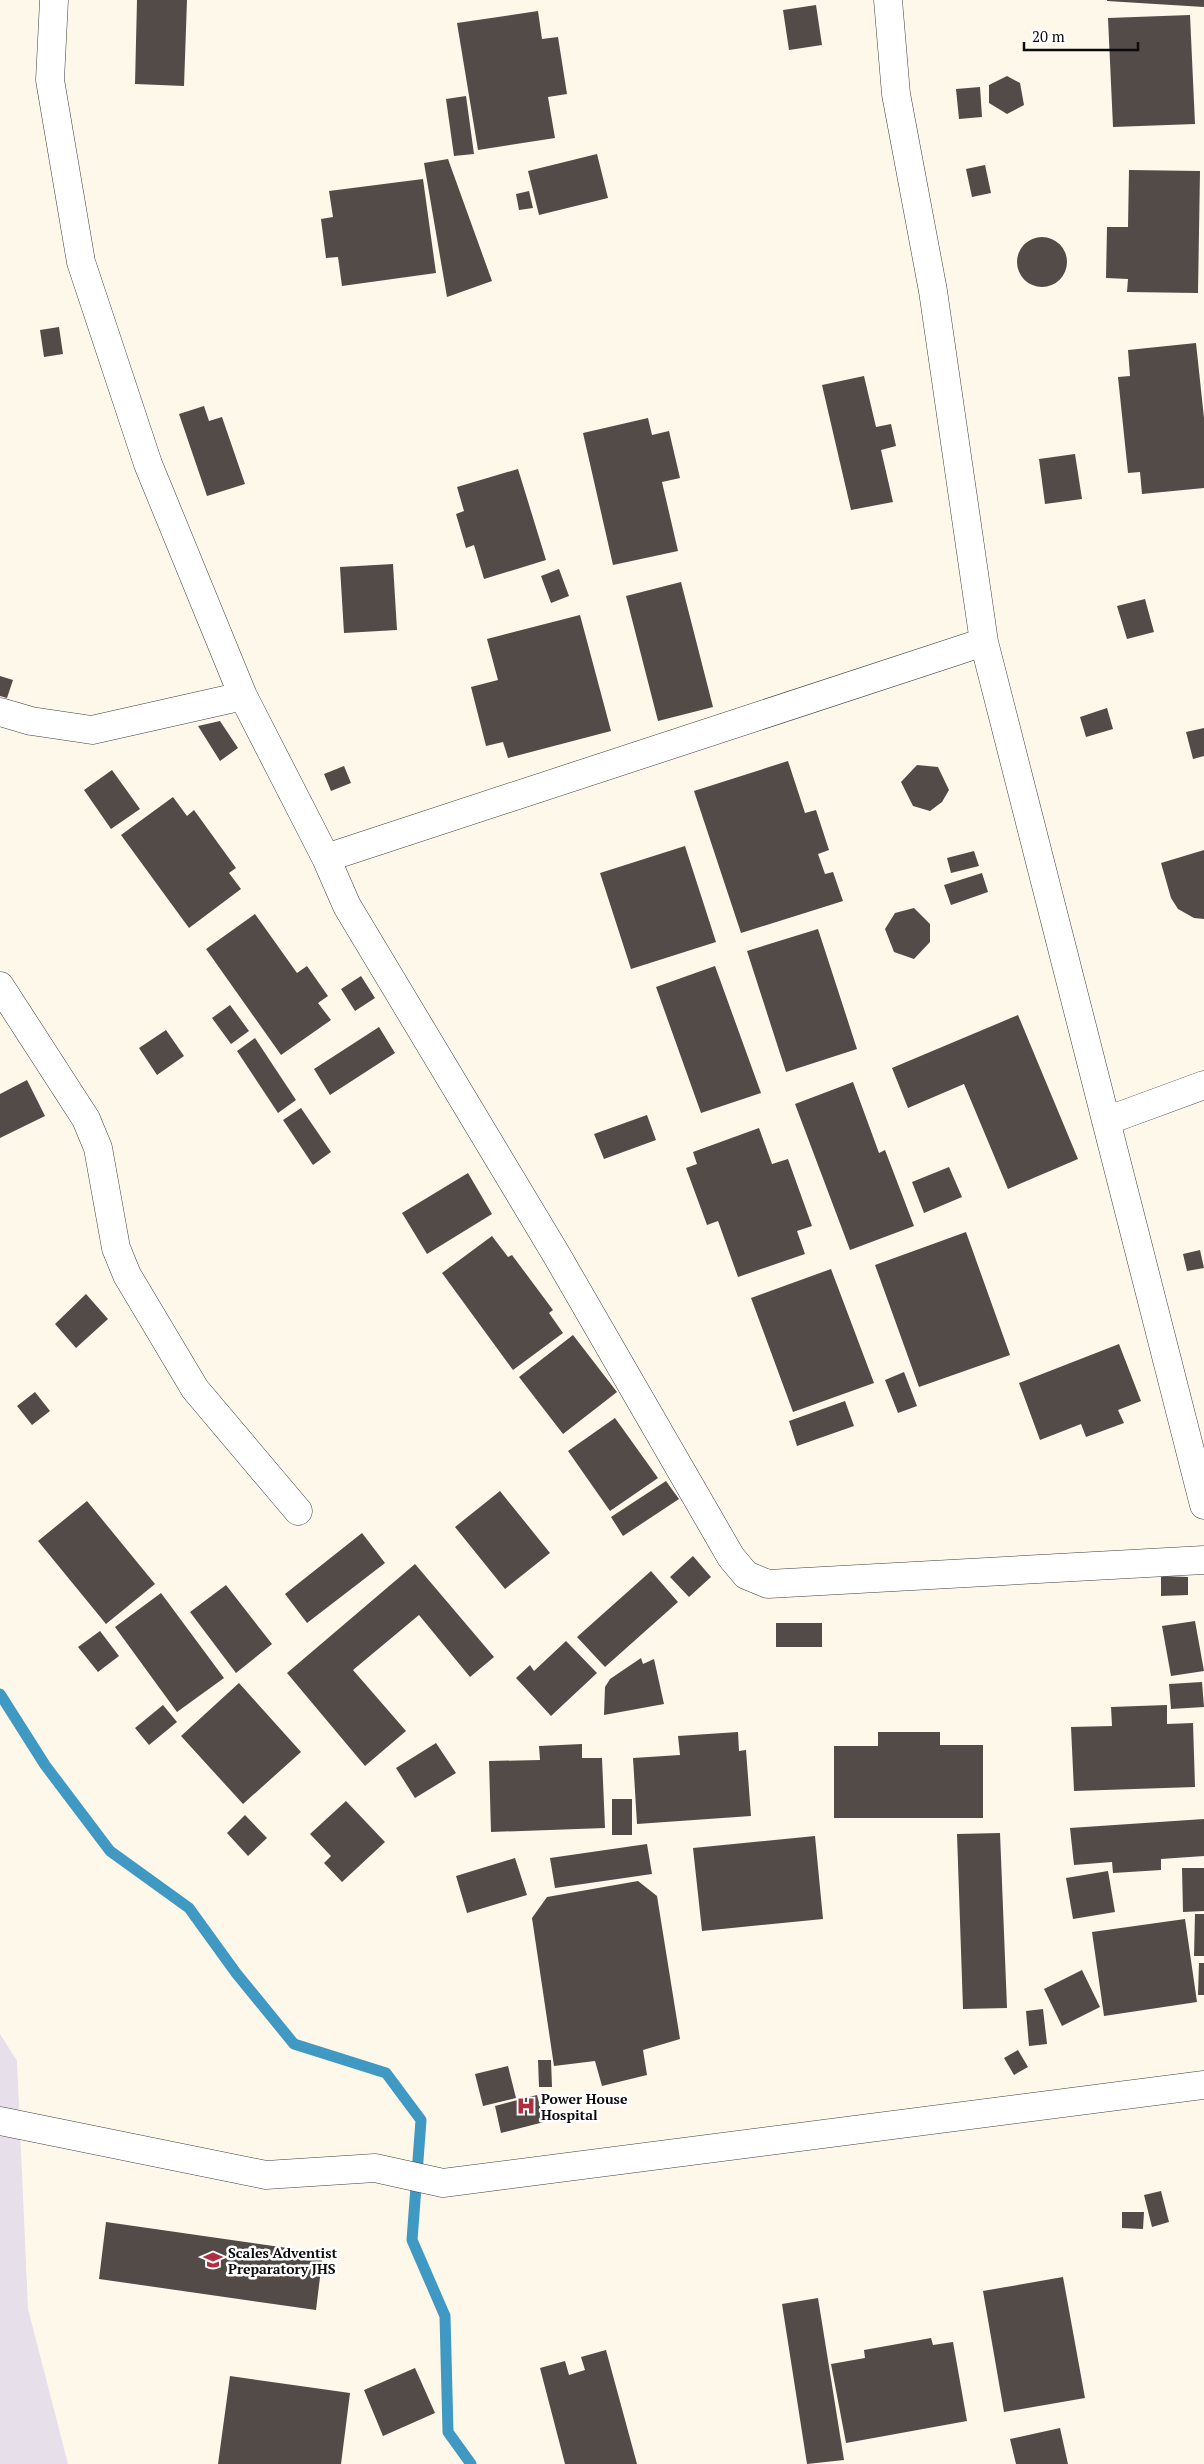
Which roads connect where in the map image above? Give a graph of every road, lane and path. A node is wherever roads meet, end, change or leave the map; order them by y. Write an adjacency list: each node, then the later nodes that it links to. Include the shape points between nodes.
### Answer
1 (54, 0): 4 (street, via 50,80 81,262 148,464)
2 (888, 0): 3 (street, via 896,94 933,291)
3 (984, 642): 6 (street); 9 (street)
4 (243, 696): 5 (street, via 92,730 31,721); 6 (street)
5 (0, 712)
6 (326, 858): 12 (street, via 347,906 556,1254 731,1557 746,1575 768,1584)
7 (0, 986): 11 (street, via 86,1119 98,1148 116,1248 128,1275 195,1389)
8 (1204, 1085): 9 (street)
9 (1106, 1121): 10 (street)
10 (1204, 1505)
11 (298, 1511)
12 (1204, 1560)
13 (1204, 2084): 14 (street, via 443,2183 375,2168 266,2175)
14 (0, 2121)

